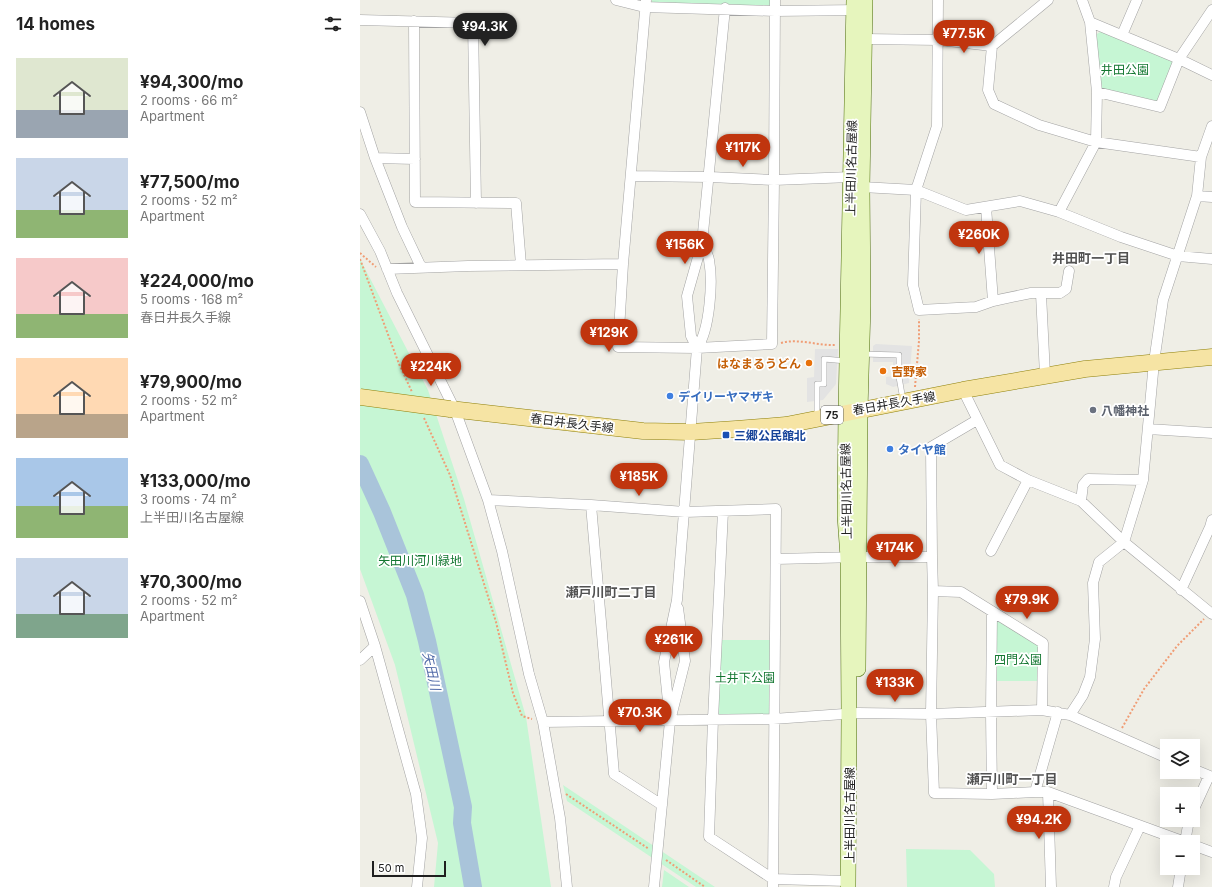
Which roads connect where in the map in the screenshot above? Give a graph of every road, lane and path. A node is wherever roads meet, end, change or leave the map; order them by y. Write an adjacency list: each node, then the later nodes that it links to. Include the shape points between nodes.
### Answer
1 (616, 0): 7 (street)
2 (775, 0): 11 (street)
3 (938, 0): 17 (street)
4 (1048, 0): 18 (street)
5 (1082, 0): 14 (street)
6 (1137, 0): 15 (street)
7 (645, 4): 9 (street); 28 (street)
8 (859, 5): 11 (street); 16 (main road, 上半田川名古屋線); 31 (main road, 上半田川名古屋線)
9 (725, 8): 11 (street); 29 (street)
10 (1212, 10): 19 (street)
11 (775, 11): 30 (street)
12 (360, 20): 13 (street)
13 (414, 21): 27 (street); 35 (street, via 473,23)
14 (1090, 22): 15 (street); 21 (street)
15 (1122, 35): 19 (street)
16 (865, 39): 17 (street); 31 (main road, 上半田川名古屋線)
17 (939, 40): 18 (street); 32 (street, via 938,126)
18 (992, 46): 24 (street, via 988,90 994,104 1039,124)
19 (1179, 59): 20 (street); 21 (street, via 1160,107)
20 (1212, 75)
21 (1097, 92): 24 (street)
22 (360, 112): 26 (street)
23 (1212, 126): 25 (street)
24 (1096, 142): 25 (street); 37 (street)
25 (1206, 151): 33 (street)
26 (375, 158): 27 (street); 45 (street)
27 (415, 159): 35 (street, via 415,202)
28 (631, 176): 29 (street); 43 (street)
29 (710, 177): 30 (street); 39 (street)
30 (774, 180): 31 (street); 51 (street)
31 (857, 182): 32 (street); 52 (main road, 上半田川名古屋線); 54 (main road, 上半田川名古屋線, via 863,305)
32 (916, 190): 36 (street, via 966,210); 50 (street, via 913,285)
33 (1197, 196): 34 (street); 40 (street)
34 (1212, 197)
35 (476, 203): 44 (street, via 516,203)
36 (986, 207): 37 (street, via 1020,201); 49 (street)
37 (1059, 212): 40 (street)
38 (360, 214): 46 (street, via 380,251)
39 (702, 243): 53 (street, via 687,296 692,336); 53 (street, via 709,259 710,299 702,341)
40 (1178, 256): 41 (street); 57 (street, via 1163,300)
41 (1212, 258)
42 (360, 259): 61 (path, via 399,364)
43 (623, 264): 44 (street); 53 (street, via 618,347)
44 (521, 265): 45 (street)
45 (421, 267): 46 (street)
46 (386, 269): 63 (street)
47 (1069, 271): 48 (street, via 1066,290 1060,293)
48 (1041, 294): 49 (street, via 1031,293); 58 (street)
49 (994, 301): 50 (street, via 976,307)
50 (919, 310): 62 (path, via 919,341)
51 (772, 344): 52 (path, via 774,346 796,341 826,346); 53 (street)
52 (848, 345): 56 (main road, 上半田川名古屋線)
53 (697, 348): 69 (street)
54 (862, 354): 62 (lane, via 899,355 899,377); 64 (main road, 上半田川名古屋線)
55 (1212, 357): 57 (main road, 春日井長久手線 / 75)
56 (847, 361): 64 (main road, 上半田川名古屋線); 66 (lane, via 824,359 824,384 817,384)
57 (1154, 362): 58 (main road, 春日井長久手線 / 75); 68 (street)
58 (1044, 375): 59 (main road, 春日井長久手線 / 75)
59 (963, 390): 62 (main road, 春日井長久手線 / 75); 67 (street)
60 (360, 397): 63 (main road, 春日井長久手線 / 75, bridge)
61 (415, 398)
62 (908, 401): 64 (main road, 春日井長久手線 / 75)
63 (452, 409): 69 (main road, 春日井長久手線 / 75, via 643,431); 73 (street)
64 (853, 411): 66 (main road, 春日井長久手線 / 75); 81 (main road, 上半田川名古屋線)
65 (422, 412): 101 (path, via 450,475 496,622 513,694 522,716)
66 (817, 418): 69 (main road, 春日井長久手線 / 75, via 786,424)
67 (977, 420): 71 (street, via 1000,465); 82 (street, via 931,447)
68 (1148, 429): 70 (street); 72 (street)
69 (691, 432): 77 (street)
70 (1212, 433)
71 (1028, 480): 74 (street); 80 (street)
72 (1143, 480): 74 (street, via 1088,479 1083,485); 79 (street)
73 (488, 500): 75 (street); 101 (street, via 529,674)
74 (1081, 501): 79 (street)
75 (591, 505): 77 (street); 102 (street)
76 (723, 511): 77 (street); 83 (street, via 776,510); 98 (street)
77 (685, 512): 86 (street)
78 (1212, 520): 84 (street)
79 (1124, 542): 84 (street); 97 (street, via 1099,562 1093,583 1095,639 1090,676 1083,695)
80 (990, 551)
81 (853, 557): 82 (street); 83 (street); 95 (main road, 上半田川名古屋線)
82 (932, 557): 85 (street)
83 (776, 559): 99 (street)
84 (1181, 590): 89 (street)
85 (933, 591): 88 (street, via 961,592); 96 (street)
86 (677, 600): 100 (street, via 664,662); 100 (street, via 685,661)
87 (360, 602): 90 (street)
88 (992, 612): 92 (street, via 1044,644); 94 (street)
89 (1212, 613): 103 (path, via 1177,646 1144,689)
90 (375, 646): 91 (street); 121 (street, via 416,794 422,838)
91 (360, 660)
92 (1042, 710): 93 (street); 94 (street)
93 (1058, 712): 97 (street); 108 (street)
94 (991, 713): 96 (street); 110 (street)
95 (853, 714): 96 (street); 99 (street); 120 (main road, 上半田川名古屋線)
96 (931, 714): 110 (street, via 934,793)
97 (1070, 715): 103 (street)
98 (713, 719): 99 (street); 100 (street); 119 (street, via 709,837)
99 (773, 719): 119 (street)
100 (670, 721): 102 (street); 112 (street)
101 (543, 722): 102 (street); 107 (street)
102 (609, 722): 112 (street, via 614,774)
103 (1118, 736): 104 (street)
104 (1160, 755)
105 (1200, 772): 106 (street)
106 (1211, 777): 111 (street)
107 (555, 787): 117 (path); 122 (street)
108 (1035, 792): 109 (street); 110 (street)
109 (1048, 792): 113 (street); 125 (street)
110 (992, 794)
111 (1200, 798)
112 (662, 805): 117 (street)
113 (1140, 826): 114 (street); 126 (street, via 1116,877)
114 (1165, 835)
115 (1200, 848): 116 (street)
116 (1212, 852)
117 (657, 854): 123 (street); 124 (path)
118 (1180, 875): 127 (street)
119 (773, 883): 120 (street)
120 (852, 885)
121 (417, 887)
122 (567, 887)
123 (654, 887)
124 (705, 887)
125 (1052, 887)
126 (1114, 887)
127 (1178, 887)

